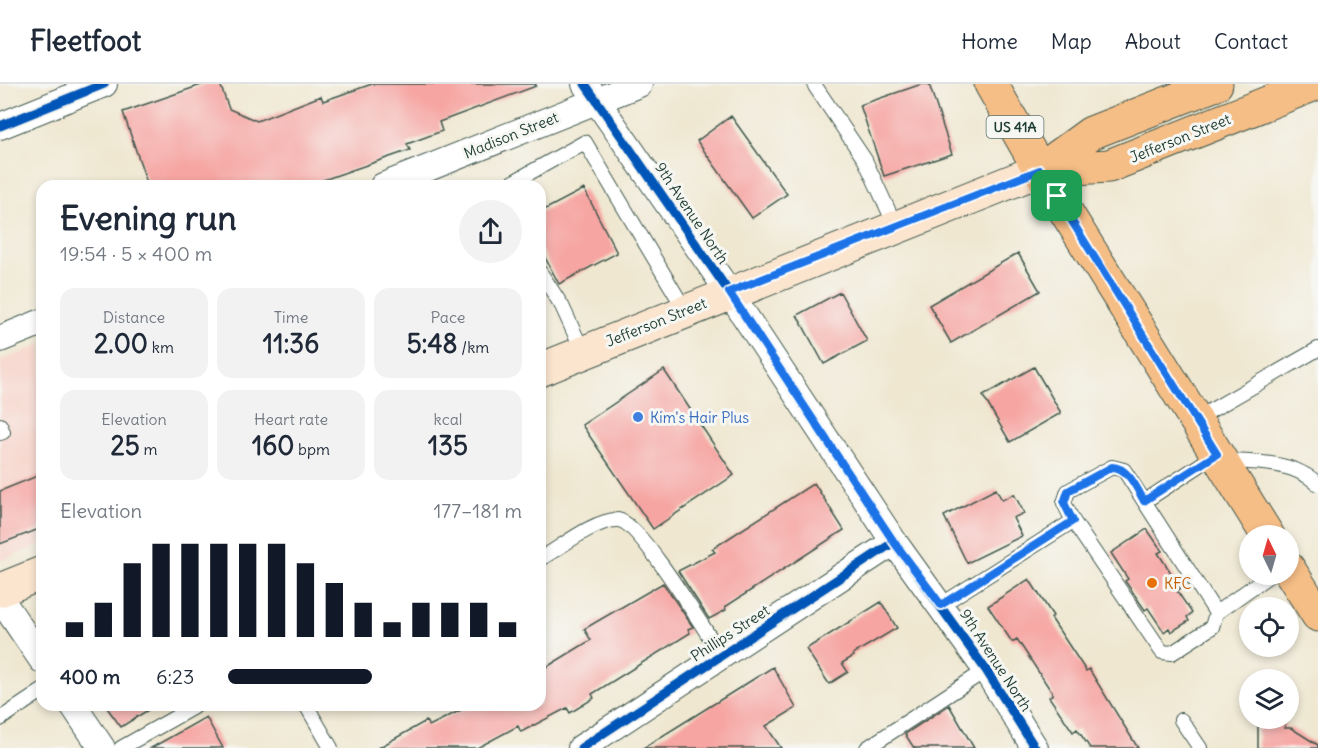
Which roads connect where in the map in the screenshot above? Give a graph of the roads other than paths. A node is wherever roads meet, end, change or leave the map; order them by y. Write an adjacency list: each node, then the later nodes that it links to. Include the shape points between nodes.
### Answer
1 (104, 84): 8 (street)
2 (639, 84): 7 (street, Madison Street)
3 (991, 84): 9 (main road, US 41A)
4 (1216, 84): 9 (main road, Jefferson Street, via 1091,133)
5 (1315, 84): 9 (main road, Jefferson Street, via 1109,166)
6 (817, 85): 12 (lane, via 865,160)
7 (591, 92): 10 (street, Madison Street); 14 (street, 9th Avenue North)
8 (0, 126)
9 (1040, 170): 12 (main road, Jefferson Street); 21 (main road, US 41A)
10 (395, 180)
11 (517, 180): 15 (lane, via 585,142)
12 (896, 227): 14 (main road, Jefferson Street)
13 (546, 281): 19 (lane)
14 (729, 292): 15 (main road, Jefferson Street); 27 (street, 9th Avenue North)
15 (685, 310): 19 (main road, Jefferson Street)
16 (36, 324): 17 (street)
17 (0, 339)
18 (1318, 349): 21 (lane)
19 (583, 352): 20 (main road, Jefferson Street)
20 (546, 367)
21 (1196, 419): 22 (main road, US 41A)
22 (1219, 457): 23 (lane, via 1284,466); 24 (lane); 26 (main road, US 41A)
23 (1318, 483)
24 (1144, 501): 25 (lane, via 1124,470 1112,467 1068,491 1064,503); 35 (lane)
25 (1073, 521): 34 (lane); 35 (lane, via 1162,652 1172,652 1212,627)
26 (1261, 525)
27 (894, 542): 34 (street, 9th Avenue North); 38 (street, Phillips Street)
28 (546, 556): 38 (lane, via 596,526 618,519 628,522)
29 (36, 575): 32 (main road)
30 (1255, 585): 35 (lane)
31 (1299, 585): 36 (main road)
32 (0, 590)
33 (0, 598): 37 (street)
34 (941, 605): 39 (street, 9th Avenue North)
35 (1216, 613)
36 (1318, 615)
37 (36, 651)
38 (722, 656): 49 (street, Phillips Street)
39 (986, 670): 50 (lane); 51 (street, 9th Avenue North)
40 (36, 696): 44 (lane)
41 (77, 711): 46 (street)
42 (186, 711): 47 (lane)
43 (309, 711): 48 (lane)
44 (0, 719)
45 (1181, 720): 52 (lane)
46 (102, 748)
47 (121, 748)
48 (331, 748)
49 (582, 748)
50 (867, 748)
51 (1035, 748)
52 (1200, 748)

